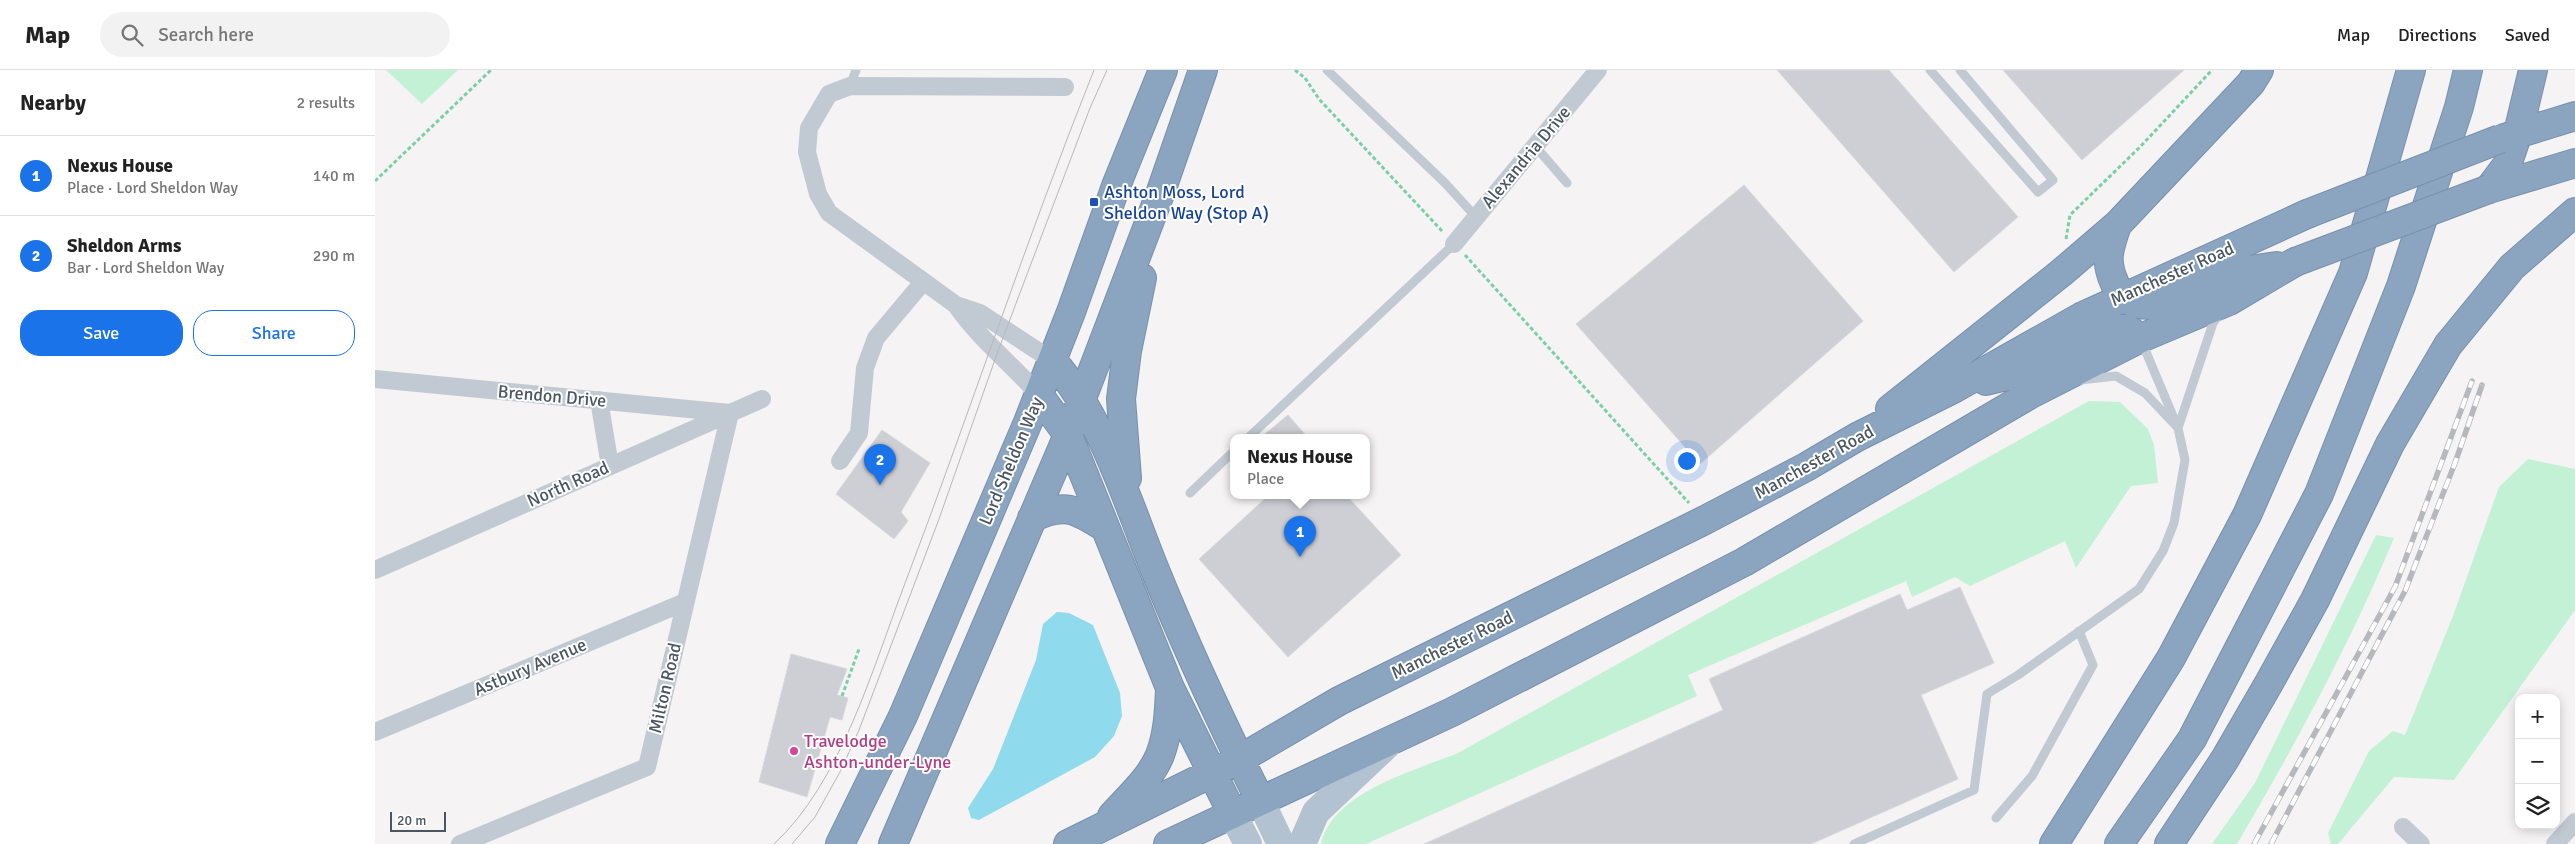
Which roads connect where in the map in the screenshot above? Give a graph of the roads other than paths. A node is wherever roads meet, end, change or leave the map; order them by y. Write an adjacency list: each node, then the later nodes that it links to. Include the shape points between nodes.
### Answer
1 (1163, 70): 29 (highway, Lord Sheldon Way, via 1116,186)
2 (1203, 70): 19 (highway)
3 (1327, 70): 21 (lane, via 1445,182)
4 (1598, 70): 15 (street, Alexandria Drive)
5 (1930, 70): 6 (lane, via 2039,192 2053,180)
6 (1960, 70)
7 (2259, 70): 22 (highway, via 2251,83)
8 (2411, 70): 72 (highway, via 2353,273 2247,515 2171,658)
9 (2468, 70): 73 (highway, via 2459,108 2401,286 2319,494 2192,740)
10 (2533, 70): 14 (highway)
11 (853, 78): 12 (street); 25 (street, via 829,94 809,128 807,152 818,194 829,213)
12 (1065, 87)
13 (2575, 116): 14 (highway, Manchester Road)
14 (2509, 136): 18 (highway, via 2507,165); 28 (highway, Manchester Road, bridge, via 2307,214)
15 (1535, 146): 17 (lane); 21 (street, Alexandria Drive)
16 (2575, 163): 18 (highway, Manchester Road)
17 (1567, 184)
18 (2489, 189): 24 (highway, Manchester Road, bridge)
19 (1160, 194): 33 (highway); 46 (highway, via 1127,351 1121,399)
20 (2575, 212): 74 (highway, via 2512,267 2448,345 2390,444 2315,600 2269,683 2225,759)
21 (1476, 217): 23 (street, Alexandria Drive)
22 (2117, 225): 28 (highway, via 2107,254 2110,274); 41 (highway, via 2049,283 1931,374)
23 (1454, 244): 39 (lane)
24 (2295, 262): 26 (highway, Manchester Road); 28 (highway, via 2239,273 2170,301 2142,306)
25 (923, 282): 27 (street); 43 (street, via 876,338 865,368 859,433)
26 (2229, 301): 28 (highway, Manchester Road); 38 (lane, via 2213,323)
27 (956, 305): 29 (street, via 980,313); 34 (street, via 971,327)
28 (2131, 317): 31 (highway, Manchester Road); 32 (highway, Manchester Road, via 2081,316); 32 (highway, via 2127,329 2108,329 2091,335 2024,372); 38 (lane)
29 (1053, 360): 33 (highway); 34 (highway, Lord Sheldon Way)
30 (375, 379): 36 (street, Brendon Drive)
31 (2051, 384): 38 (lane, via 2116,376 2145,393); 54 (highway, Manchester Road, via 1744,562)
32 (1955, 388): 41 (highway, Manchester Road)
33 (1076, 391): 34 (highway, via 1067,388 1058,395); 40 (highway); 46 (highway, via 1100,435)
34 (1039, 395): 40 (highway); 64 (highway, Lord Sheldon Way, via 903,716)
35 (762, 399): 37 (street, North Road)
36 (599, 400): 37 (street, Brendon Drive); 44 (street)
37 (730, 413): 44 (street, North Road); 50 (street, Milton Road)
38 (2179, 428): 51 (lane, via 2185,460 2174,523 2163,551 2139,589)
39 (1252, 434)
40 (1068, 435): 47 (highway); 48 (highway)
41 (1857, 438): 55 (highway, Manchester Road, via 1705,520 1339,701)
42 (1230, 455): 45 (lane)
43 (840, 461)
44 (611, 466): 49 (street, North Road)
45 (1190, 493)
46 (1129, 503): 55 (highway, via 1160,584)
47 (1032, 518): 48 (highway, via 1047,510 1065,508 1084,514); 65 (highway)
48 (1104, 527): 52 (highway)
49 (375, 570)
50 (685, 602): 53 (street, Astbury Avenue); 63 (street, Milton Road, via 647,767)
51 (2079, 631): 59 (lane, via 2093,665 2032,776); 71 (lane, via 1987,694 1974,790)
52 (1170, 688): 56 (highway); 62 (highway, via 1167,730 1159,756 1147,776)
53 (375, 732)
54 (1388, 744): 57 (highway, Manchester Road); 70 (main road, via 1316,812)
55 (1240, 759): 56 (highway, Manchester Road); 57 (highway)
56 (1212, 772): 58 (highway); 62 (highway, Manchester Road)
57 (1259, 800): 58 (highway, Manchester Road); 69 (main road)
58 (1232, 813): 67 (highway); 68 (main road)
59 (1996, 818)
60 (2575, 822): 76 (street)
61 (2403, 827): 75 (street)
62 (1101, 828): 66 (highway, Manchester Road)
63 (460, 844)
64 (840, 844)
65 (893, 844)
66 (1068, 844)
67 (1168, 844)
68 (1248, 844)
69 (1281, 844)
70 (1302, 844)
71 (1854, 844)
72 (2054, 844)
73 (2119, 844)
74 (2169, 844)
75 (2421, 844)
76 (2555, 844)

